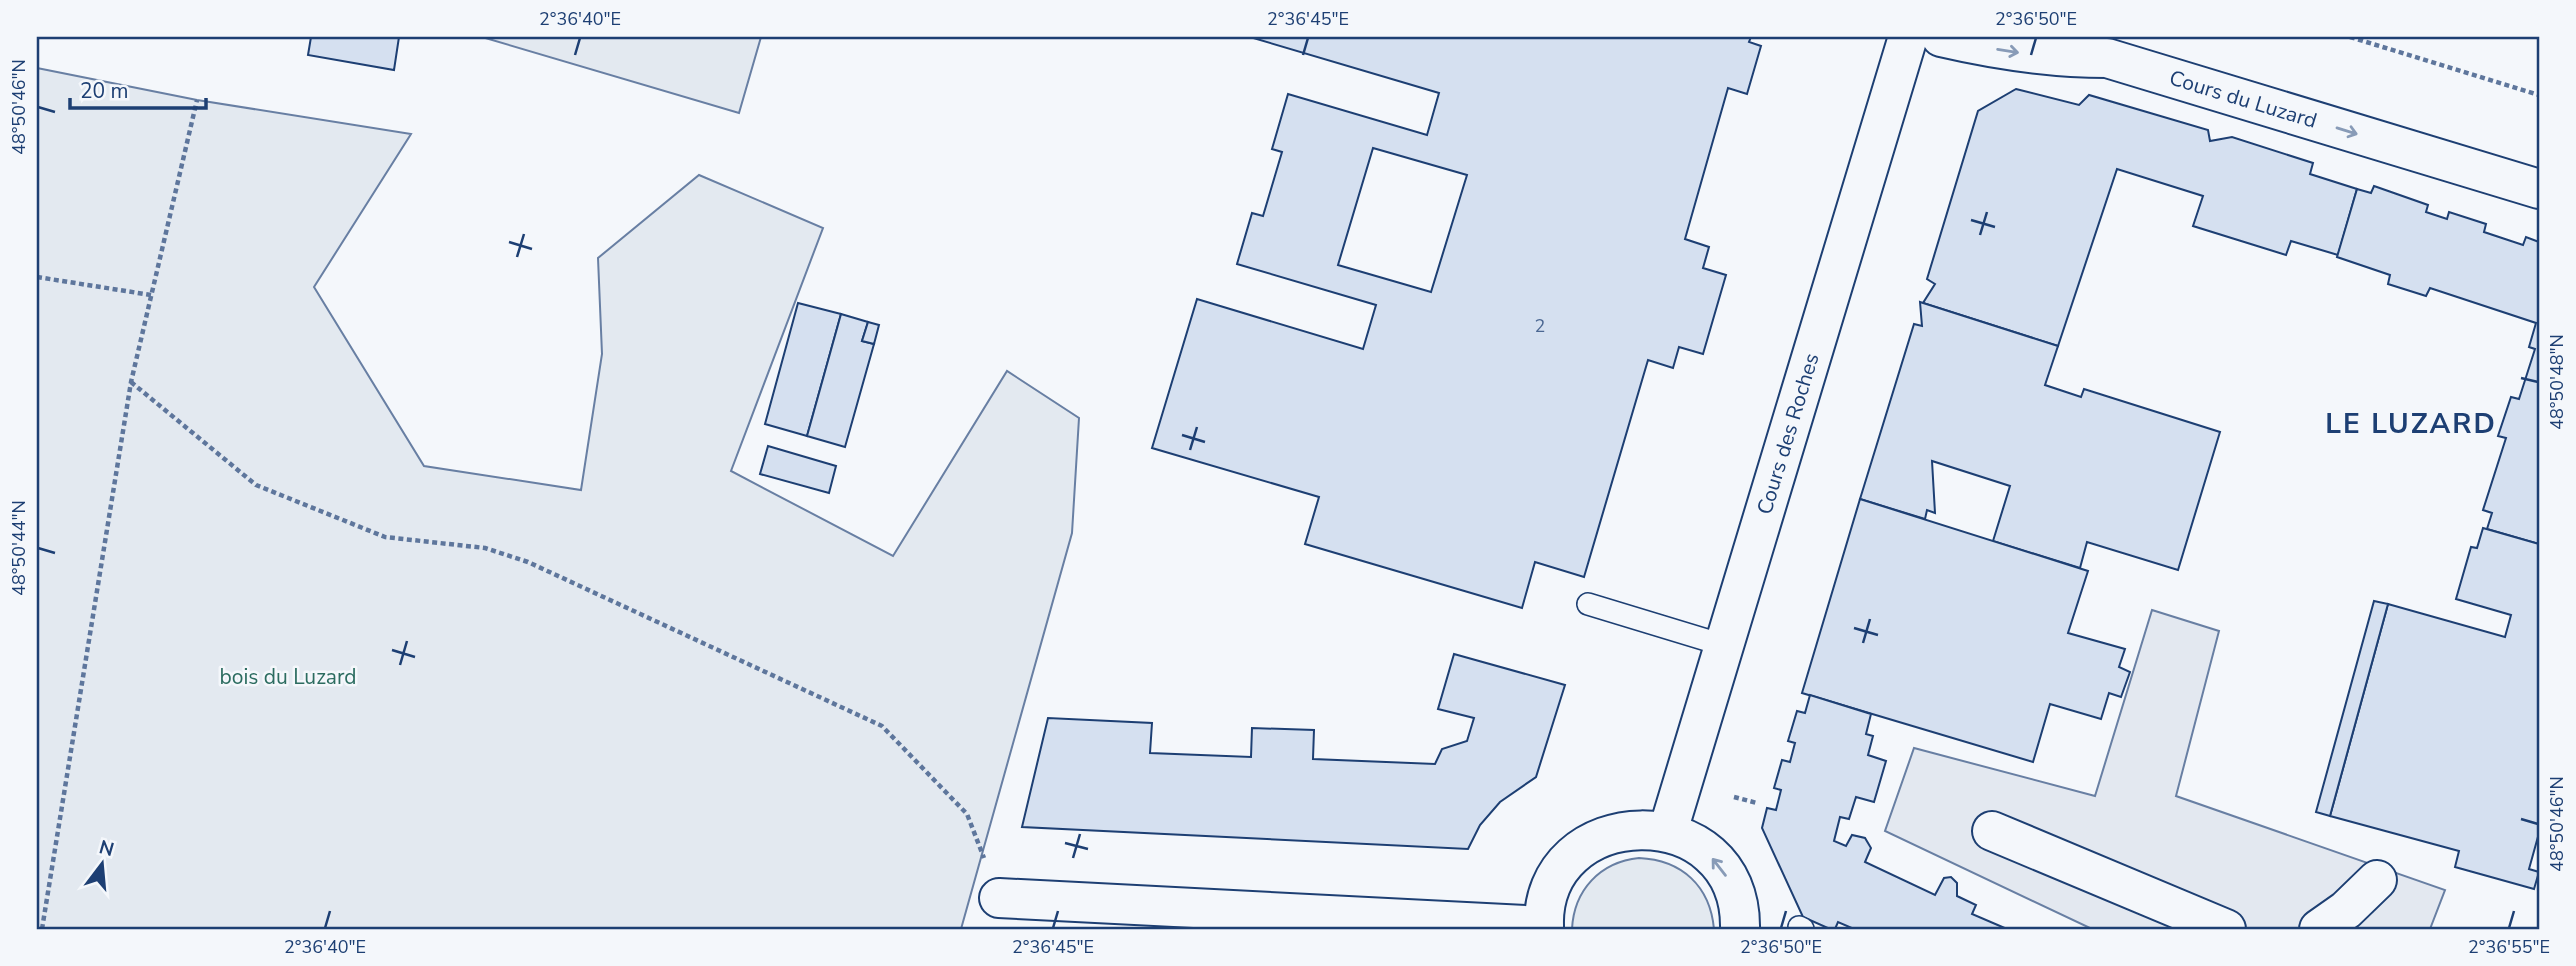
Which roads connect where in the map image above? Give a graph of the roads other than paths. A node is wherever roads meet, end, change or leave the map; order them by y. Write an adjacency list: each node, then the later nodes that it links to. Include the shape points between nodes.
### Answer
1 (1908, 37): 5 (street, Cours des Roches)
2 (1941, 37): 3 (street, Cours du Luzard, one-way to 3, via 2056,58 2107,58)
3 (2539, 189)
4 (1588, 604): 5 (lane)
5 (1723, 645): 6 (street, Cours des Roches)
6 (1668, 831): 11 (street, via 1638,828 1608,834 1582,848 1562,870 1548,897); 12 (street, one-way to 6, via 1733,886 1717,862 1695,843)
7 (1992, 831): 10 (street)
8 (2377, 880): 14 (street)
9 (999, 898): 11 (street)
10 (2146, 914): 13 (street)
11 (1544, 928)
12 (1740, 929)
13 (2226, 929)
14 (2319, 929)

